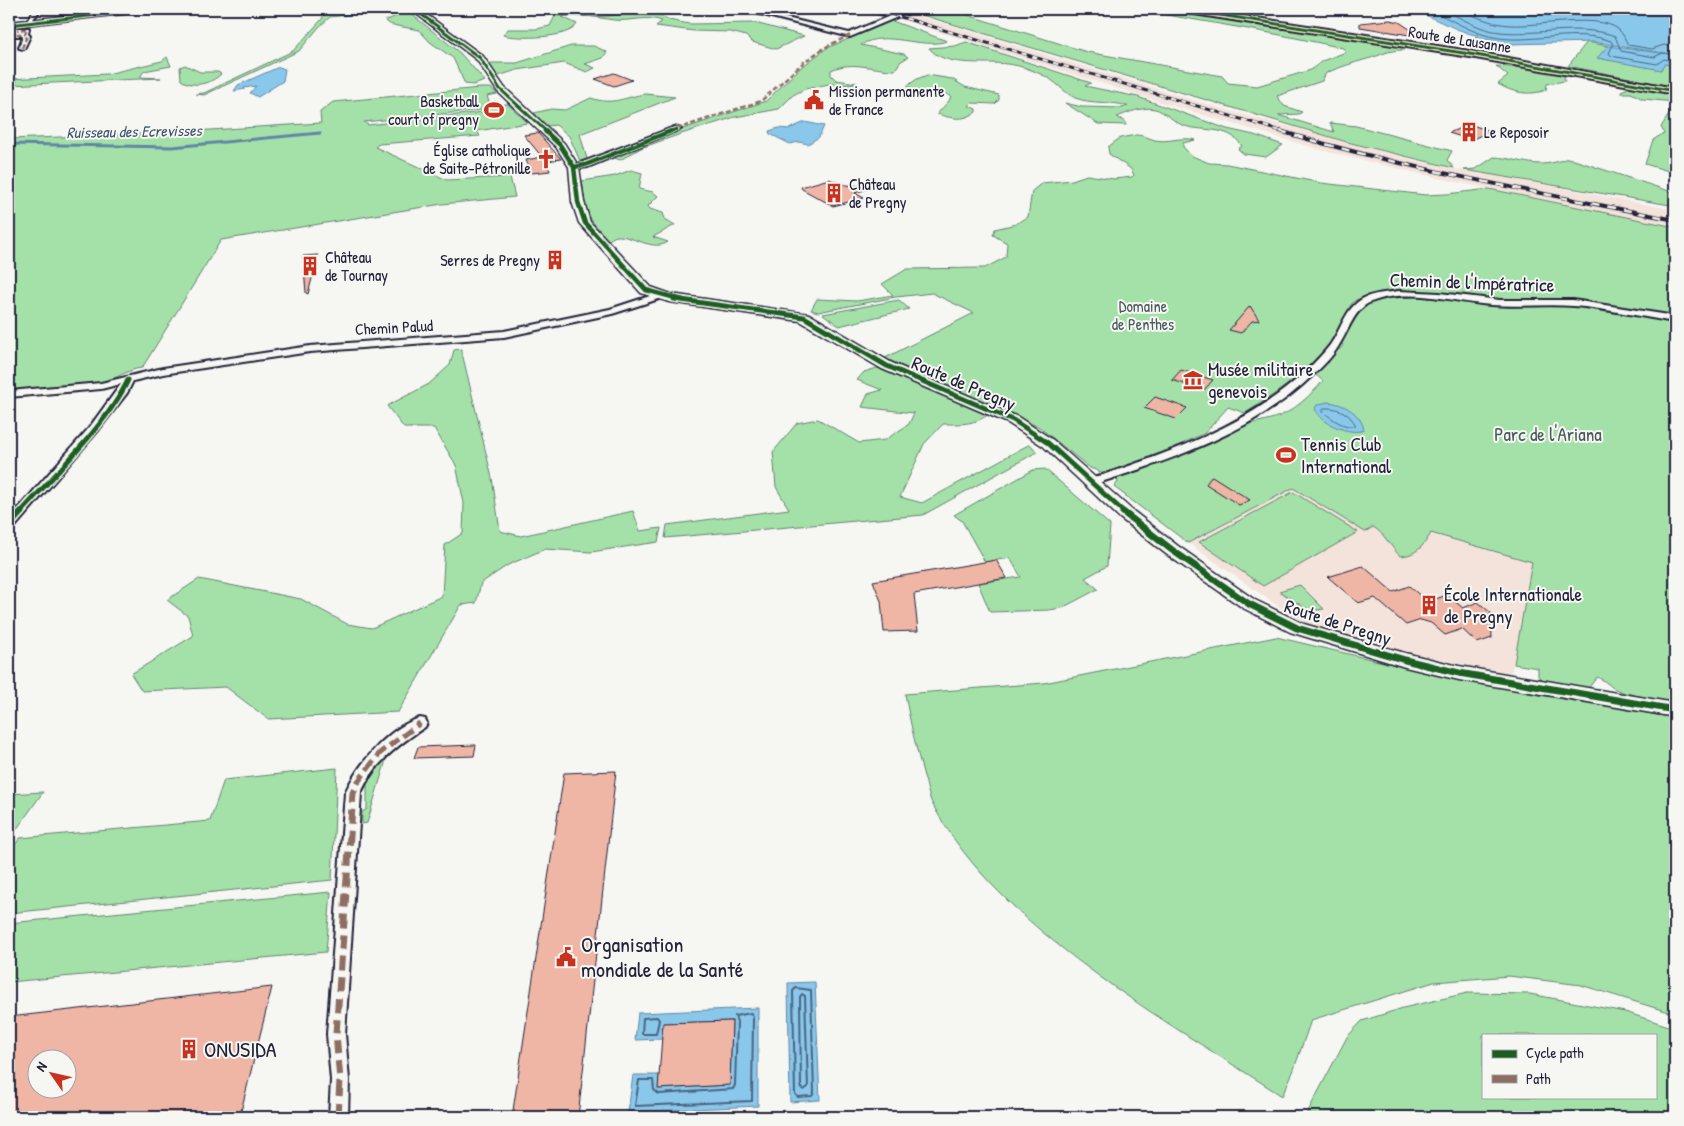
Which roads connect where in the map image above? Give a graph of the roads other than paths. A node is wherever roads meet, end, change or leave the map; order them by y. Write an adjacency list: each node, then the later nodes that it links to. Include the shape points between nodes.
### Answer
1 (38, 9): 10 (street)
2 (149, 9): 10 (street)
3 (414, 9): 15 (street, Route de Pregny, via 480,58 500,89 556,141)
4 (743, 9): 5 (street, via 850,35 896,17)
5 (863, 9)
6 (915, 9): 9 (street)
7 (1181, 9): 13 (main road, Route de Lausanne)
8 (1198, 9): 13 (main road, Route de Lausanne, via 1479,53)
9 (908, 12)
10 (27, 23): 11 (street)
11 (9, 29): 12 (street, via 27,29)
12 (22, 48)
13 (1675, 90)
14 (677, 129): 15 (street, via 585,165)
15 (574, 166): 16 (street, Route de Pregny, via 580,215 646,290)
16 (659, 296): 18 (street, Chemin Palud, via 612,311 504,334 310,349 163,371); 20 (street, Route de Pregny, via 806,318 884,365 1013,420 1048,443)
17 (1675, 319): 20 (street, Chemin de l'Impératrice, via 1573,303 1516,304 1410,295 1373,298 1354,309 1325,357 1289,390 1254,413 1187,446)
18 (128, 380): 19 (street, Chemin Palud, via 94,387); 21 (street, via 93,430)
19 (9, 394)
20 (1091, 482): 22 (street, Route de Pregny, via 1140,525 1202,571 1263,612 1297,628 1459,673)
21 (9, 526)
22 (1675, 710)
23 (420, 723): 24 (street, via 380,755 359,779 353,793 336,1034 340,1080)
24 (338, 1117)

